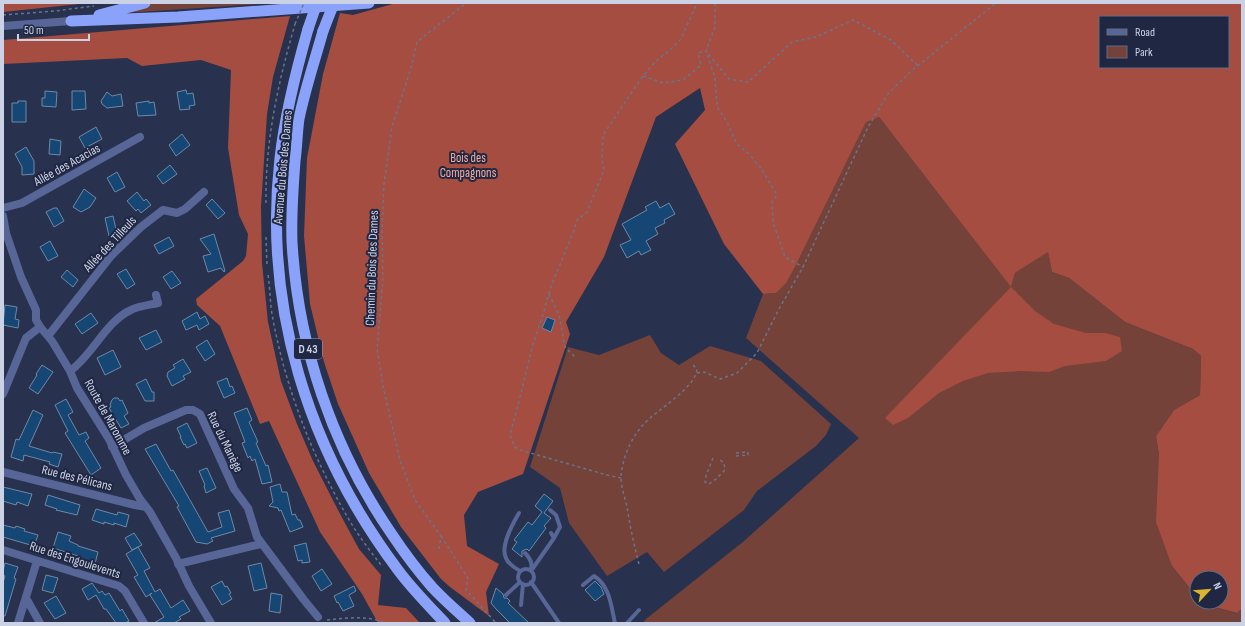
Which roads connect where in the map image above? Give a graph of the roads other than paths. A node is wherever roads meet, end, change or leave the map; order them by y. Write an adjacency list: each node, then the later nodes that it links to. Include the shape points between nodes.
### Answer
1 (145, 3): 5 (highway)
2 (317, 3): 42 (highway, Avenue du Bois des Dames / D 43, bridge, via 295,76 284,123 280,158 276,225 286,324 301,385 326,451 343,485 399,571)
3 (334, 3): 43 (highway, Avenue du Bois des Dames / D 43, bridge, via 310,73 299,119 292,197 292,241 302,325 325,406 340,445 358,480 402,549 432,587)
4 (369, 3): 5 (highway, via 178,17)
5 (71, 21): 6 (street)
6 (3, 26)
7 (140, 137): 9 (street, Allée des Acacias, via 22,203)
8 (204, 192): 13 (street, Allée des Tilleuls, via 185,209 177,213 162,210 141,227 111,256)
9 (3, 208)
10 (3, 216): 12 (street, Route de Maromme, via 21,277 36,310 36,320)
11 (156, 295): 14 (street, via 158,303 131,309 121,316)
12 (40, 326): 13 (street, Route de Maromme); 15 (street, via 26,338)
13 (48, 336): 14 (street, Route de Maromme)
14 (70, 372): 16 (street, Route de Maromme)
15 (3, 394)
16 (112, 447): 18 (street, Route de Maromme); 23 (street, Rue du Manège, via 144,428 186,410 200,414 234,489 248,508)
17 (3, 472): 18 (street, Rue des Pélicans)
18 (146, 507): 27 (street, Route de Maromme)
19 (550, 510): 22 (lane, via 556,515 560,527)
20 (518, 512): 28 (lane, via 508,531 505,558)
21 (551, 533): 22 (lane)
22 (554, 538): 29 (lane)
23 (261, 544): 27 (street); 37 (street, Rue du Manège)
24 (3, 550): 26 (street, Rue des Engoulevents)
25 (525, 553): 29 (lane, via 532,565)
26 (37, 561): 34 (street); 40 (street, Rue des Engoulevents, via 119,586 125,591)
27 (178, 564): 41 (street, Route de Maromme)
28 (520, 571): 29 (lane); 31 (lane, via 518,575)
29 (531, 571): 30 (lane)
30 (531, 582): 31 (lane); 44 (lane)
31 (522, 583): 33 (lane); 35 (lane)
32 (583, 585): 45 (lane, via 594,576 598,578 607,590)
33 (506, 595)
34 (26, 598): 38 (street); 39 (street)
35 (521, 605)
36 (638, 610): 46 (lane)
37 (318, 617)
38 (18, 623)
39 (40, 623)
40 (144, 623)
41 (211, 623)
42 (445, 623)
43 (470, 623)
44 (559, 623)
45 (615, 623)
46 (627, 623)

